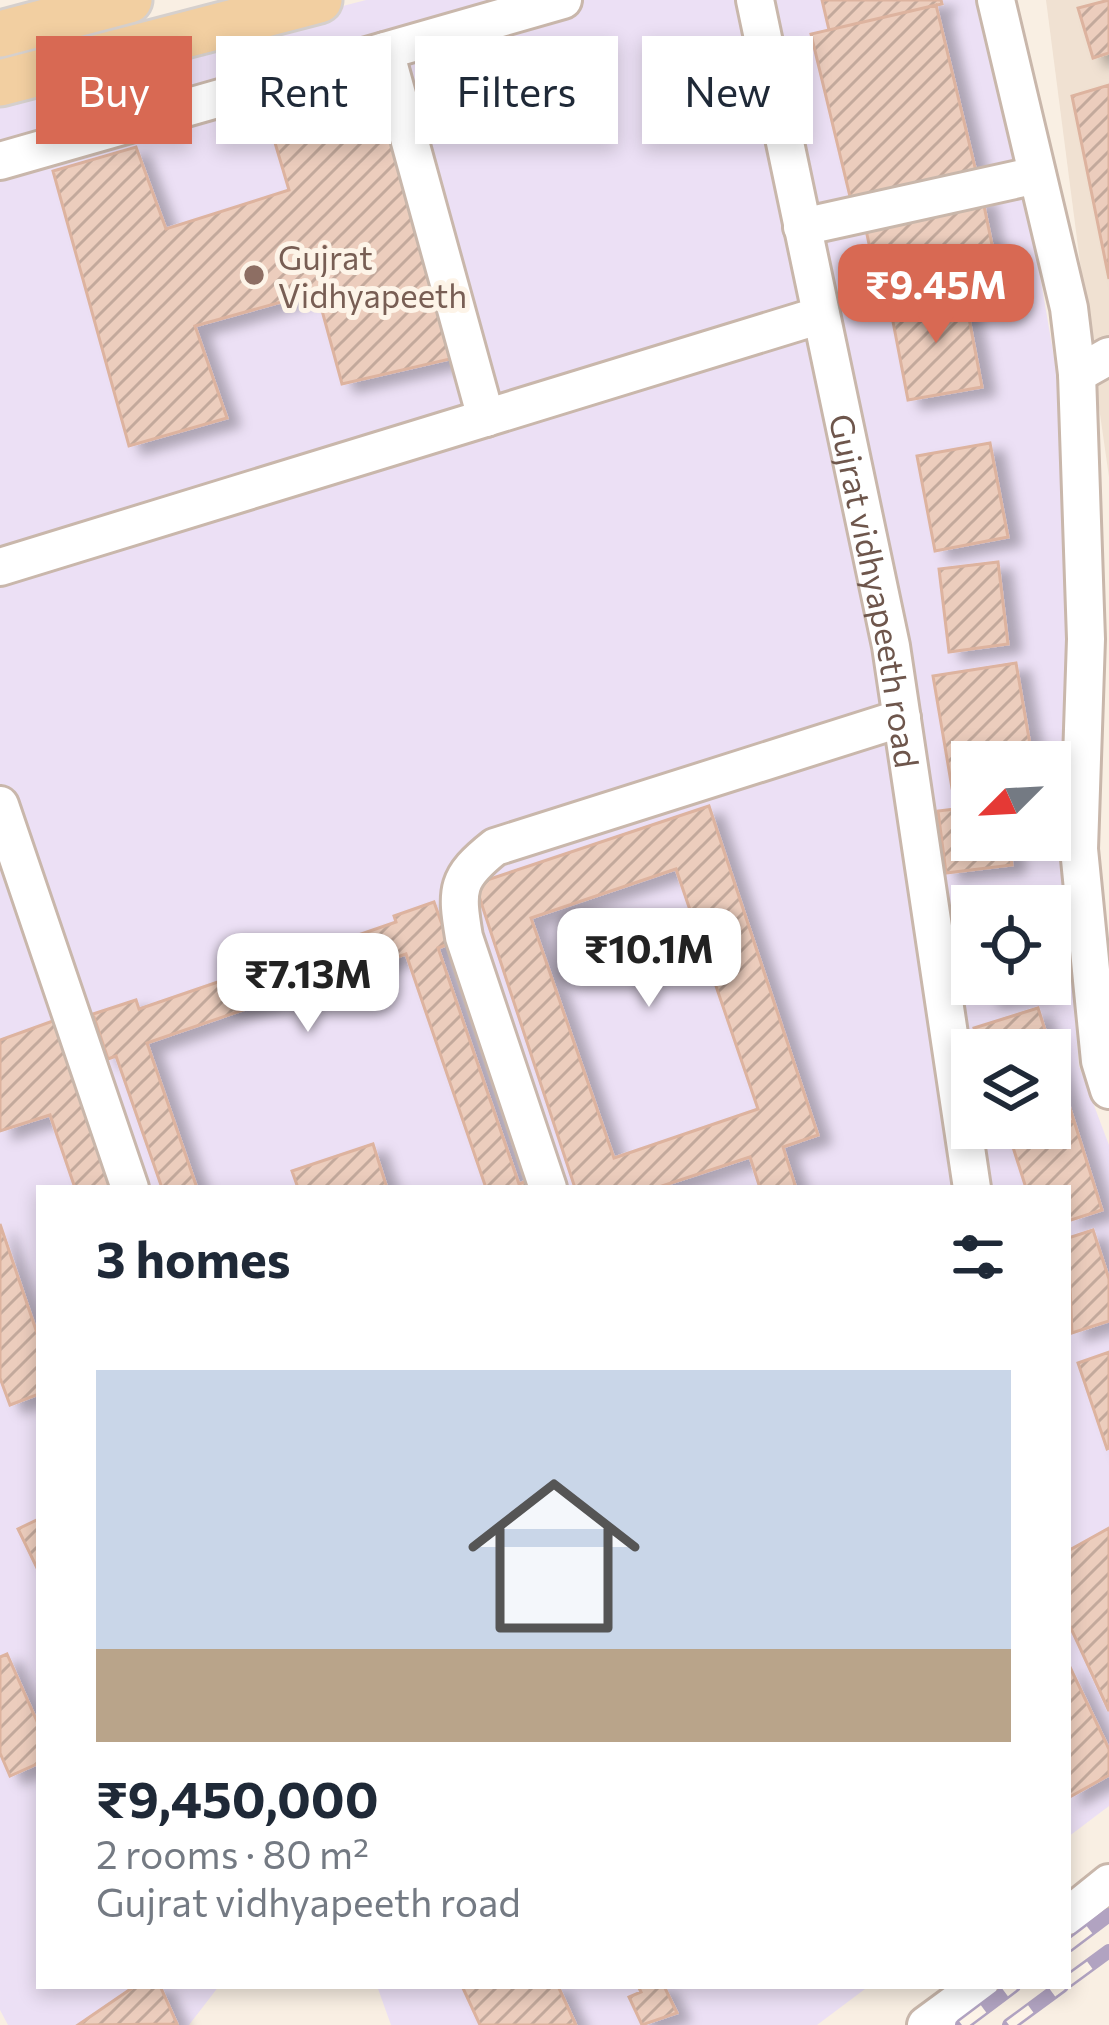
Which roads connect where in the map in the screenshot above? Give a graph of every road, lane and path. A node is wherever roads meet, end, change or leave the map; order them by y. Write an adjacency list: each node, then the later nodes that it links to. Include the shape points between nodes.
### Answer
1 (128, 0): 6 (main road)
2 (319, 0): 9 (main road)
3 (563, 0): 7 (street)
4 (754, 0): 13 (street, Gujrat vidhyapeeth road)
5 (996, 0): 12 (street)
6 (0, 34)
7 (391, 49)
8 (391, 73): 16 (street)
9 (0, 82)
10 (216, 99): 11 (street)
11 (0, 161)
12 (1037, 175): 13 (street); 15 (street, via 1069,308)
13 (802, 227): 14 (street, Gujrat vidhyapeeth road)
14 (821, 315): 16 (street); 19 (street, Gujrat vidhyapeeth road)
15 (1093, 365): 18 (street)
16 (486, 418): 17 (street)
17 (0, 567)
18 (1098, 633): 20 (street)
19 (902, 718): 25 (street, via 496,847 469,867 457,895 464,937); 26 (street, Gujrat vidhyapeeth road)
20 (1084, 750): 21 (street); 23 (street, via 1079,849)
21 (1109, 786)
22 (0, 805): 24 (street)
23 (1109, 1090)
24 (129, 1185)
25 (547, 1185)
26 (972, 1185)
27 (1109, 1883): 28 (street)
28 (1071, 1914)
29 (975, 1989): 30 (street)
30 (926, 2025)

